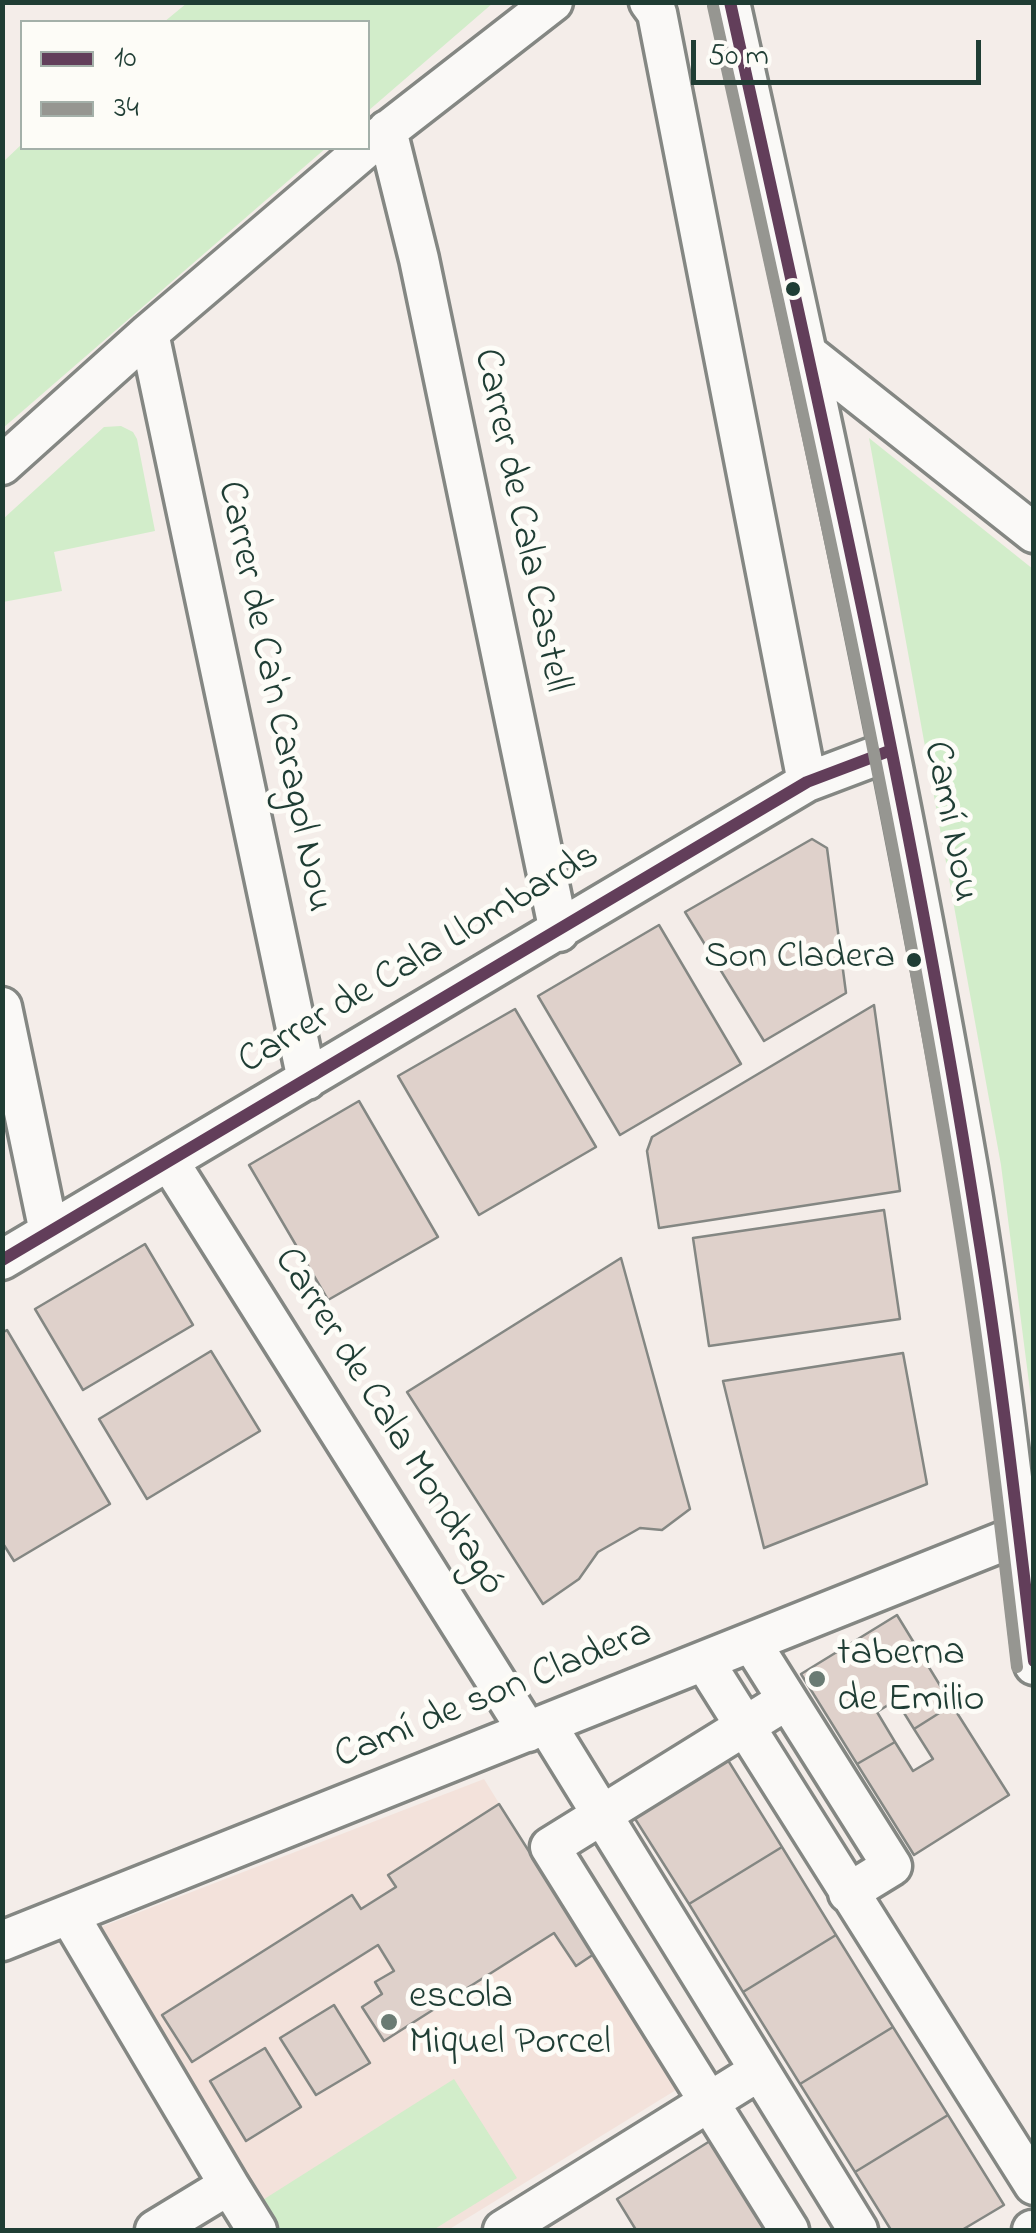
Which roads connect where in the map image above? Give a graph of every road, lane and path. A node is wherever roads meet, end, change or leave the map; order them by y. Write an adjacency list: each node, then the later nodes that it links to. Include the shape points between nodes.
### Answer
1 (553, 2): 4 (street)
2 (649, 2): 11 (street, via 657,13)
3 (730, 2): 7 (street, Camí Nou)
4 (374, 141): 12 (street, Carrer de Cala Castell, via 419,259)
5 (364, 150): 6 (street)
6 (150, 333): 8 (street); 14 (street, Carrer de Ca'n Caragol Nou)
7 (808, 354): 9 (street); 10 (street, Camí Nou)
8 (2, 465)
9 (1034, 533)
10 (890, 751): 11 (street, Carrer de Cala Llombards); 18 (street, Camí Nou, via 968,1172)
11 (808, 782): 12 (street, Carrer de Cala Llombards)
12 (559, 932): 14 (street, Carrer de Cala Llombards)
13 (2, 1007): 16 (street)
14 (307, 1080): 15 (street, Carrer de Cala Llombards)
15 (170, 1163): 16 (street, Carrer de Cala Llombards); 24 (street, Carrer de Cala Mondragó)
16 (48, 1232): 17 (street, Carrer de Cala Llombards)
17 (2, 1260)
18 (1019, 1535): 19 (street, Camí de son Cladera); 21 (street, Camí Nou)
19 (751, 1642): 20 (street, Camí de son Cladera); 22 (street)
20 (704, 1661): 23 (street); 24 (street, Camí de son Cladera)
21 (1034, 1665)
22 (787, 1700): 23 (street); 26 (street, via 892,1866)
23 (745, 1727): 25 (street); 26 (street)
24 (537, 1728): 25 (street, Carrer de Cala Mondragó); 27 (street, Camí de son Cladera)
25 (601, 1816): 29 (street, Carrer de Cala Mondragó); 30 (street, via 550,1847)
26 (848, 1893): 32 (street)
27 (69, 1915): 28 (street, Camí de son Cladera); 31 (street)
28 (2, 1941)
29 (759, 2071): 30 (street); 37 (street, Carrer de Cala Mondragó)
30 (709, 2102): 35 (street); 36 (street)
31 (229, 2185): 33 (street); 34 (street)
32 (1034, 2185)
33 (156, 2230)
34 (257, 2230)
35 (503, 2230)
36 (789, 2230)
37 (858, 2230)

